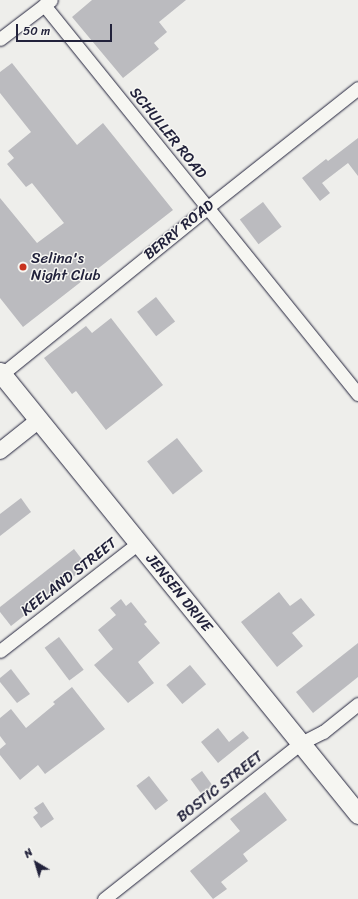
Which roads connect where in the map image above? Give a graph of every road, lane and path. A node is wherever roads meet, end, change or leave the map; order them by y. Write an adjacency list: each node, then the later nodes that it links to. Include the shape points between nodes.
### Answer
1 (47, 3): 2 (street); 4 (street, SCHULLER ROAD)
2 (0, 39)
3 (358, 88): 4 (street, BERRY ROAD)
4 (208, 207): 5 (street, BERRY ROAD); 6 (street, SCHULLER ROAD)
5 (1, 373): 7 (main road, JENSEN DRIVE)
6 (358, 394)
7 (39, 420): 8 (street); 9 (main road, JENSEN DRIVE)
8 (0, 451)
9 (138, 542): 10 (street, KEELAND STREET); 12 (main road, JENSEN DRIVE)
10 (0, 651)
11 (358, 704): 12 (street, BOSTIC STREET, via 323,732)
12 (301, 743): 13 (main road, JENSEN DRIVE); 14 (street, BOSTIC STREET)
13 (358, 814)
14 (104, 899)

